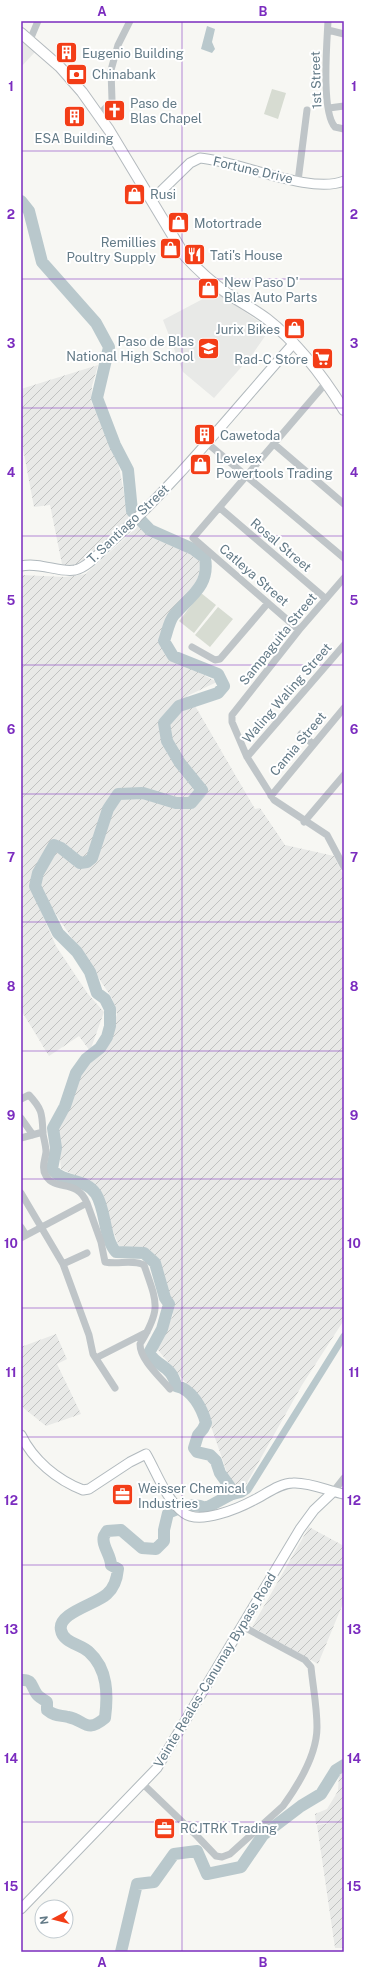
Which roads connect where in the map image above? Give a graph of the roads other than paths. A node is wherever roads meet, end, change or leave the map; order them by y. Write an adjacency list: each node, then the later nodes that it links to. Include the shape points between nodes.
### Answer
1 (38, 21): 7 (street)
2 (130, 21): 11 (street, via 118,45 111,70 110,102)
3 (328, 21): 4 (street, 1st Street)
4 (328, 30): 6 (street); 9 (street, 1st Street, via 326,80)
5 (21, 33): 7 (main road)
6 (344, 34)
7 (30, 40): 11 (main road, via 70,76)
8 (344, 106): 9 (street)
9 (329, 108): 12 (street, 1st Street, via 332,124)
10 (306, 110): 13 (street)
11 (99, 115): 15 (main road)
12 (344, 129)
13 (298, 181): 14 (street, Fortune Drive, via 316,185 336,185); 15 (street, Fortune Drive, via 200,158 190,164)
14 (344, 181)
15 (152, 200): 16 (main road, via 185,256 222,290 267,319)
16 (294, 343): 17 (main road); 19 (street, T. Santiago Street)
17 (326, 383): 18 (main road); 20 (street)
18 (344, 410)
19 (207, 443): 21 (street); 25 (street, T. Santiago Street, via 147,509 87,564 75,570 36,564)
20 (274, 444): 21 (street); 22 (street)
21 (247, 476): 23 (street); 24 (street)
22 (344, 504)
23 (220, 508): 27 (street, Rosal Street); 28 (street, Catleya Street, via 193,538)
24 (344, 558)
25 (21, 566)
26 (344, 578): 27 (street, Sampaguita Street)
27 (326, 599): 29 (street, Sampaguita Street)
28 (268, 603): 29 (street, Catleya Street); 31 (street, via 220,659 215,660)
29 (299, 630): 35 (street, Sampaguita Street, via 232,715 232,722)
30 (344, 645): 35 (street, Waling Waling Street)
31 (192, 647)
32 (344, 708): 34 (street, Camia Street)
33 (301, 734): 34 (street)
34 (314, 744): 37 (street, Camia Street)
35 (247, 757): 37 (street)
36 (344, 775): 38 (street)
37 (271, 796): 38 (street)
38 (304, 822): 39 (street, via 329,838)
39 (344, 867)
40 (21, 1099): 42 (street, via 29,1095 38,1105 43,1117)
41 (21, 1118): 43 (street)
42 (43, 1132): 43 (street); 46 (street, via 46,1150 43,1166 46,1176 56,1183 84,1194)
43 (33, 1135): 44 (street)
44 (21, 1138)
45 (21, 1192): 48 (street)
46 (87, 1203): 48 (street); 52 (street, via 98,1229 105,1262 132,1261 144,1265 156,1306 156,1313)
47 (21, 1227): 49 (street)
48 (42, 1228): 49 (street); 51 (street)
49 (23, 1237)
50 (87, 1253): 51 (street)
51 (62, 1264): 53 (street)
52 (148, 1332): 53 (street); 55 (street, via 140,1344 140,1349)
53 (96, 1358): 54 (street)
54 (115, 1388)
55 (170, 1389)
56 (21, 1435): 58 (street, via 38,1460 83,1490 89,1489 146,1454 168,1494 184,1513 190,1516 206,1517 217,1514 292,1483)
57 (344, 1478): 58 (street)
58 (333, 1492): 59 (street); 60 (street, Veinte Reales-Canumay Bypass Road, via 307,1518)
59 (344, 1494)
60 (242, 1626): 61 (street, Veinte Reales-Canumay Bypass Road, via 167,1752); 61 (street, via 305,1660 310,1668 317,1726 316,1738 308,1765 289,1798 230,1854 222,1857 216,1856)
61 (143, 1784): 62 (street, Veinte Reales-Canumay Bypass Road)
62 (21, 1909)

